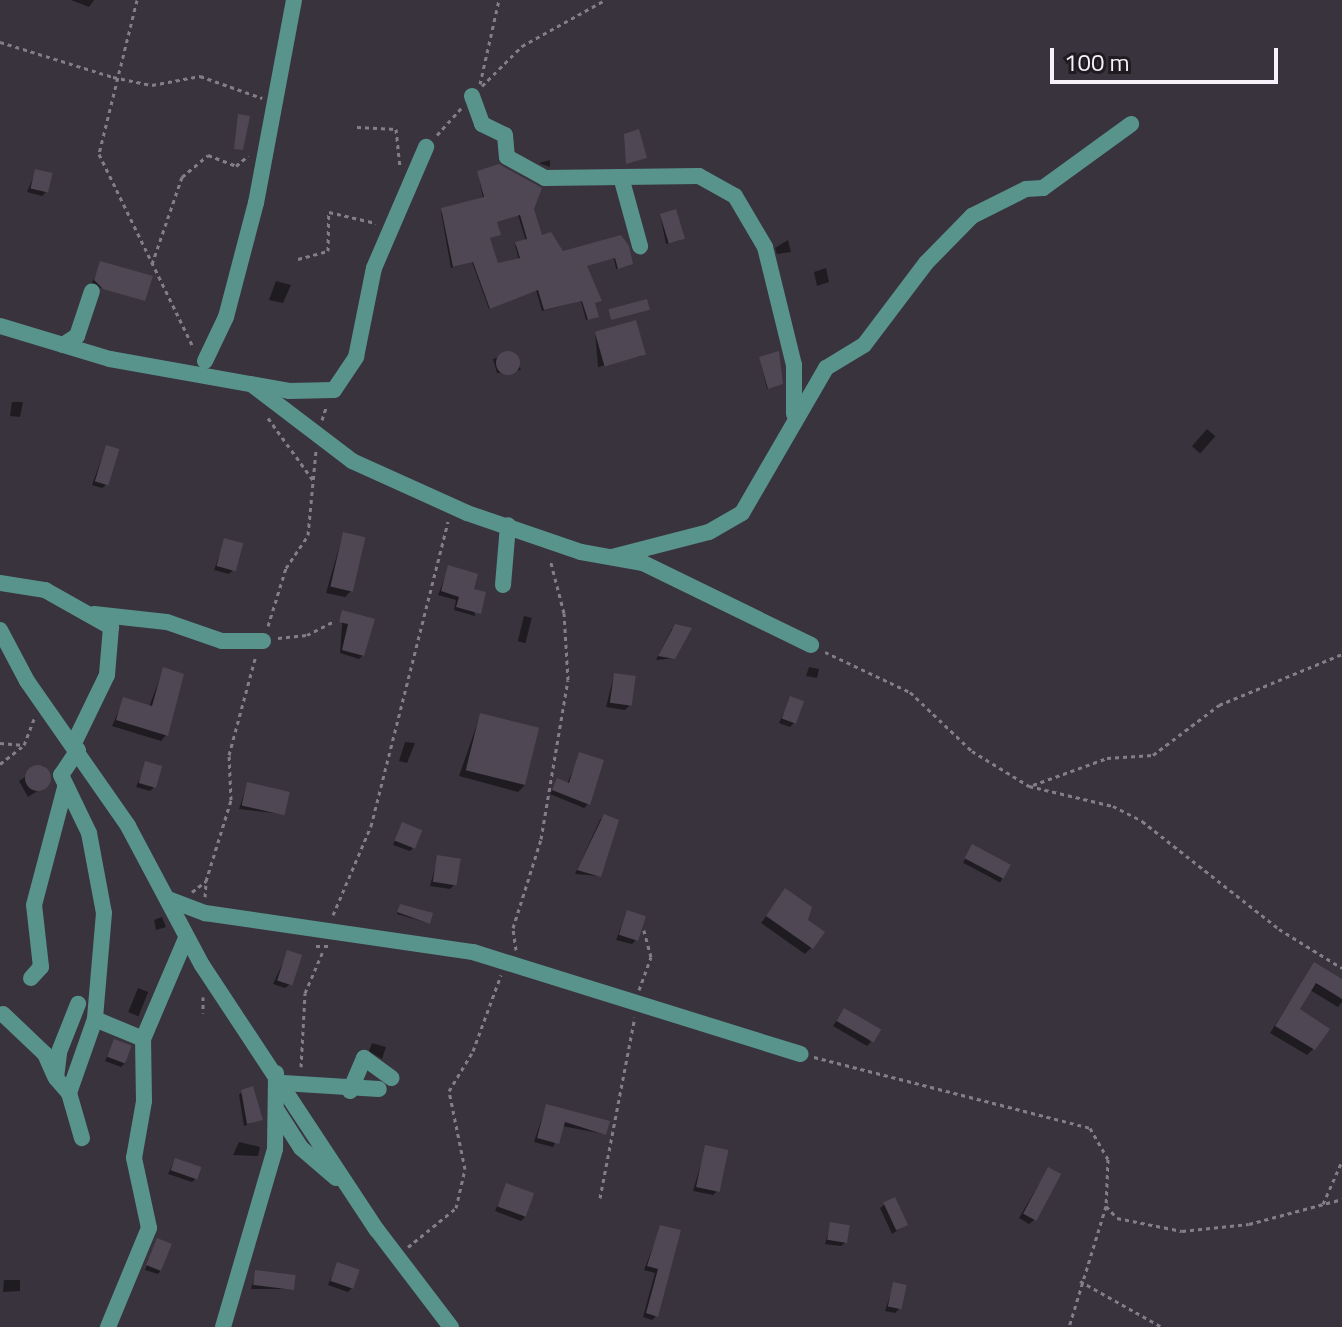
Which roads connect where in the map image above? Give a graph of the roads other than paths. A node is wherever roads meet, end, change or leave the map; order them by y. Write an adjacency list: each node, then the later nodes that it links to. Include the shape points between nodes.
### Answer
1 (294, 0): 10 (street, via 278,99 226,317)
2 (476, 92): 5 (street, via 474,113 505,135 507,157 521,168 545,178)
3 (1131, 124): 12 (street, via 1043,188 1026,189 972,216 885,309 864,345 826,368)
4 (426, 147): 11 (street, via 374,268 356,357 334,390)
5 (621, 177): 6 (street); 12 (street, via 699,176 735,196 765,247 794,365)
6 (640, 246)
7 (92, 291): 9 (street, via 77,336)
8 (0, 326): 9 (street)
9 (63, 345): 11 (street)
10 (205, 361)
11 (251, 384): 13 (street, via 352,461)
12 (793, 424): 14 (street, via 772,471 742,513 709,532)
13 (508, 525): 14 (street); 16 (street)
14 (612, 557): 20 (street, via 732,601)
15 (0, 583): 17 (street, via 45,590)
16 (503, 585)
17 (94, 614): 19 (street, via 167,622 222,641); 21 (street, via 111,627 114,643 107,675)
18 (0, 630): 21 (street)
19 (263, 641)
20 (811, 645)
21 (75, 747): 22 (street, via 63,765); 23 (street)
22 (65, 788): 25 (street, via 34,905 41,967); 28 (street, via 89,833 104,913)
23 (168, 899): 24 (street); 30 (street, via 205,913 327,938 428,943)
24 (186, 938): 29 (street); 32 (street)
25 (31, 978)
26 (78, 1004): 31 (street)
27 (3, 1014): 31 (street, via 45,1054)
28 (95, 1019): 29 (street); 34 (street)
29 (143, 1039): 38 (street, via 144,1101 134,1158 149,1228)
30 (800, 1054)
31 (56, 1078): 34 (street)
32 (285, 1080): 33 (street); 35 (street); 37 (street)
33 (350, 1091): 33 (street, via 364,1058 385,1083)
34 (69, 1093): 36 (street)
35 (275, 1107): 37 (street, via 301,1148); 39 (street, via 275,1149)
36 (82, 1138)
37 (355, 1196): 40 (street)
38 (108, 1327)
39 (223, 1327)
40 (451, 1327)

